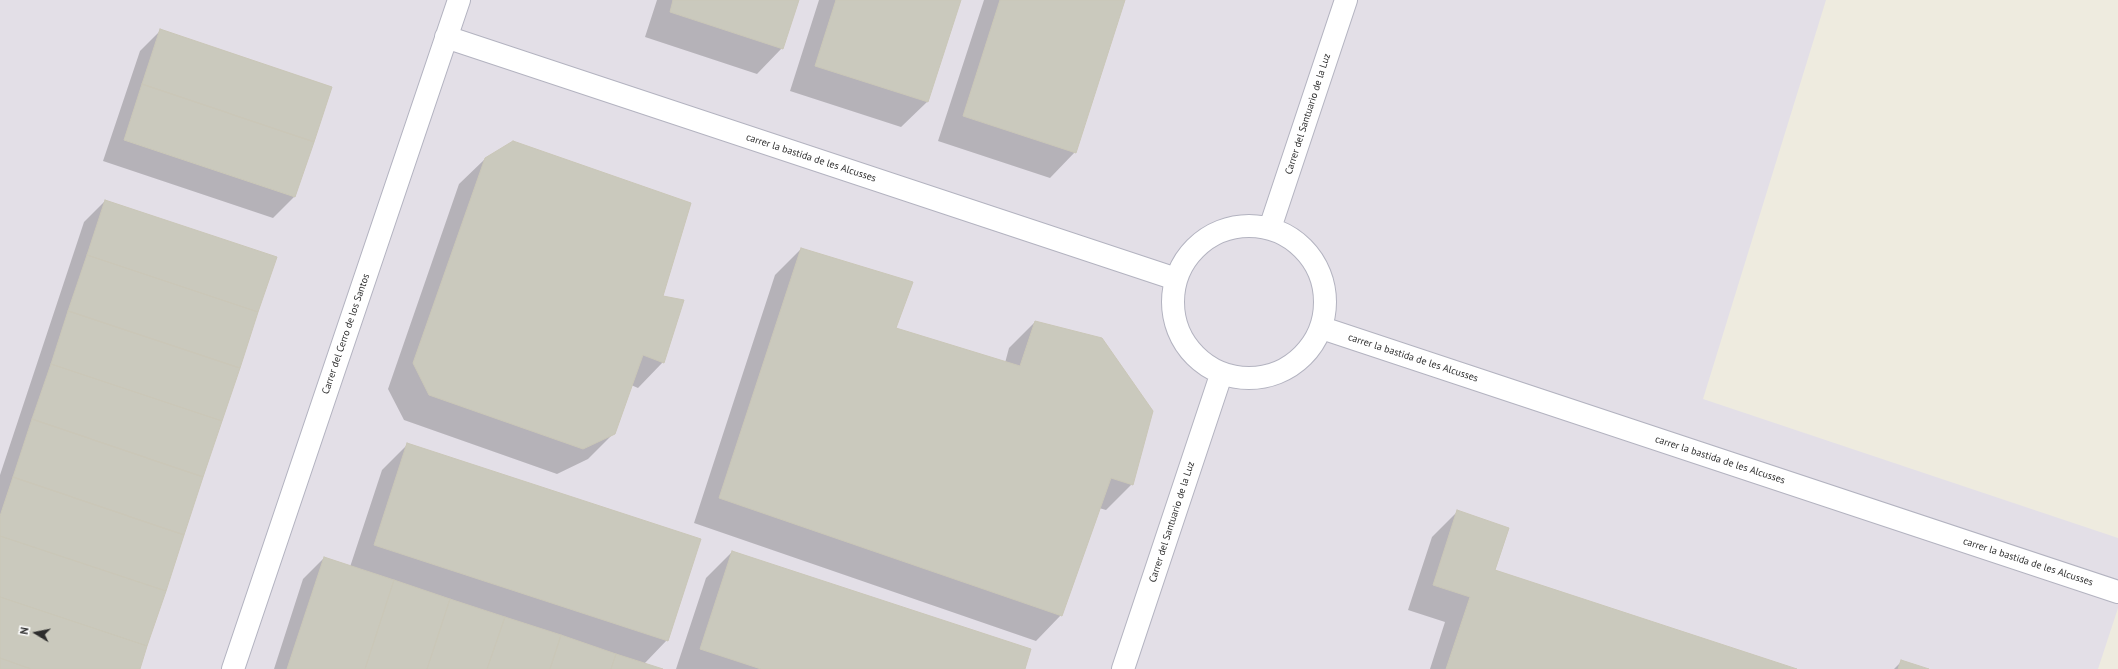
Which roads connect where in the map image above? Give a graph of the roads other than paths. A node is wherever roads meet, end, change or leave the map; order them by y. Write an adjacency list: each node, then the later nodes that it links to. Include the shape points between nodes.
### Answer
1 (459, 0): 3 (street, Carrer del Cerro de los Santos)
2 (1346, 0): 4 (street, Carrer del Santuario de la Luz)
3 (446, 37): 5 (street, carrer la bastida de les Alcusses); 9 (street, Carrer del Cerro de los Santos)
4 (1270, 228): 5 (street, via 1241,225 1210,236 1189,254); 6 (street, via 1297,242 1318,266 1326,294)
5 (1176, 279): 7 (street, via 1173,315 1189,351 1205,366)
6 (1322, 328): 7 (street, via 1310,351 1290,368 1258,379); 8 (street, carrer la bastida de les Alcusses)
7 (1221, 375): 10 (street, Carrer del Santuario de la Luz)
8 (2118, 592)
9 (233, 669)
10 (1123, 669)

